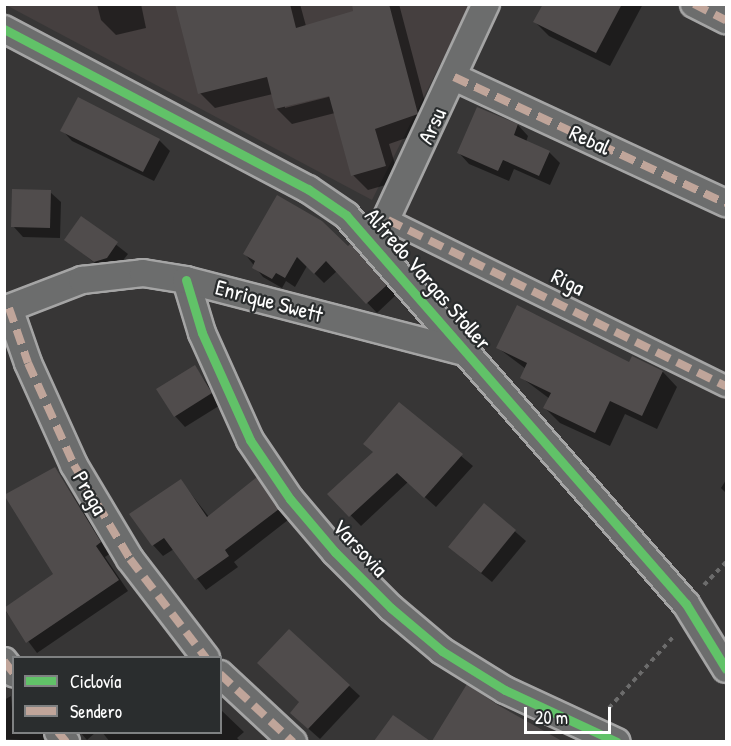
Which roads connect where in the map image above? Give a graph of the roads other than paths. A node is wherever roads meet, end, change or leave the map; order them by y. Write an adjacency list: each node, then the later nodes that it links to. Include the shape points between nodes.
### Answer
1 (486, 4): 5 (street, Arsu)
2 (694, 4): 3 (street)
3 (726, 20)
4 (4, 29): 8 (street, Alfredo Vargas Stoller, via 309,189 346,215)
5 (454, 77): 6 (street, Rebal); 7 (street, Arsu)
6 (726, 203)
7 (388, 220): 8 (street, Arsu); 12 (street, Riga)
8 (374, 245): 11 (street, Alfredo Vargas Stoller)
9 (186, 280): 10 (street, Enrique Swett, via 143,273 102,276 63,285); 11 (street, Enrique Swett); 17 (street, Varsovia, via 202,333 250,440 290,499 335,552 391,608 442,651 505,690)
10 (7, 309): 13 (street, Praga, via 74,465 130,559)
11 (464, 352): 14 (street, Alfredo Vargas Stoller, via 693,616)
12 (726, 386)
13 (205, 656)
14 (726, 669)
15 (222, 676): 16 (street)
16 (293, 741)
17 (617, 741)

